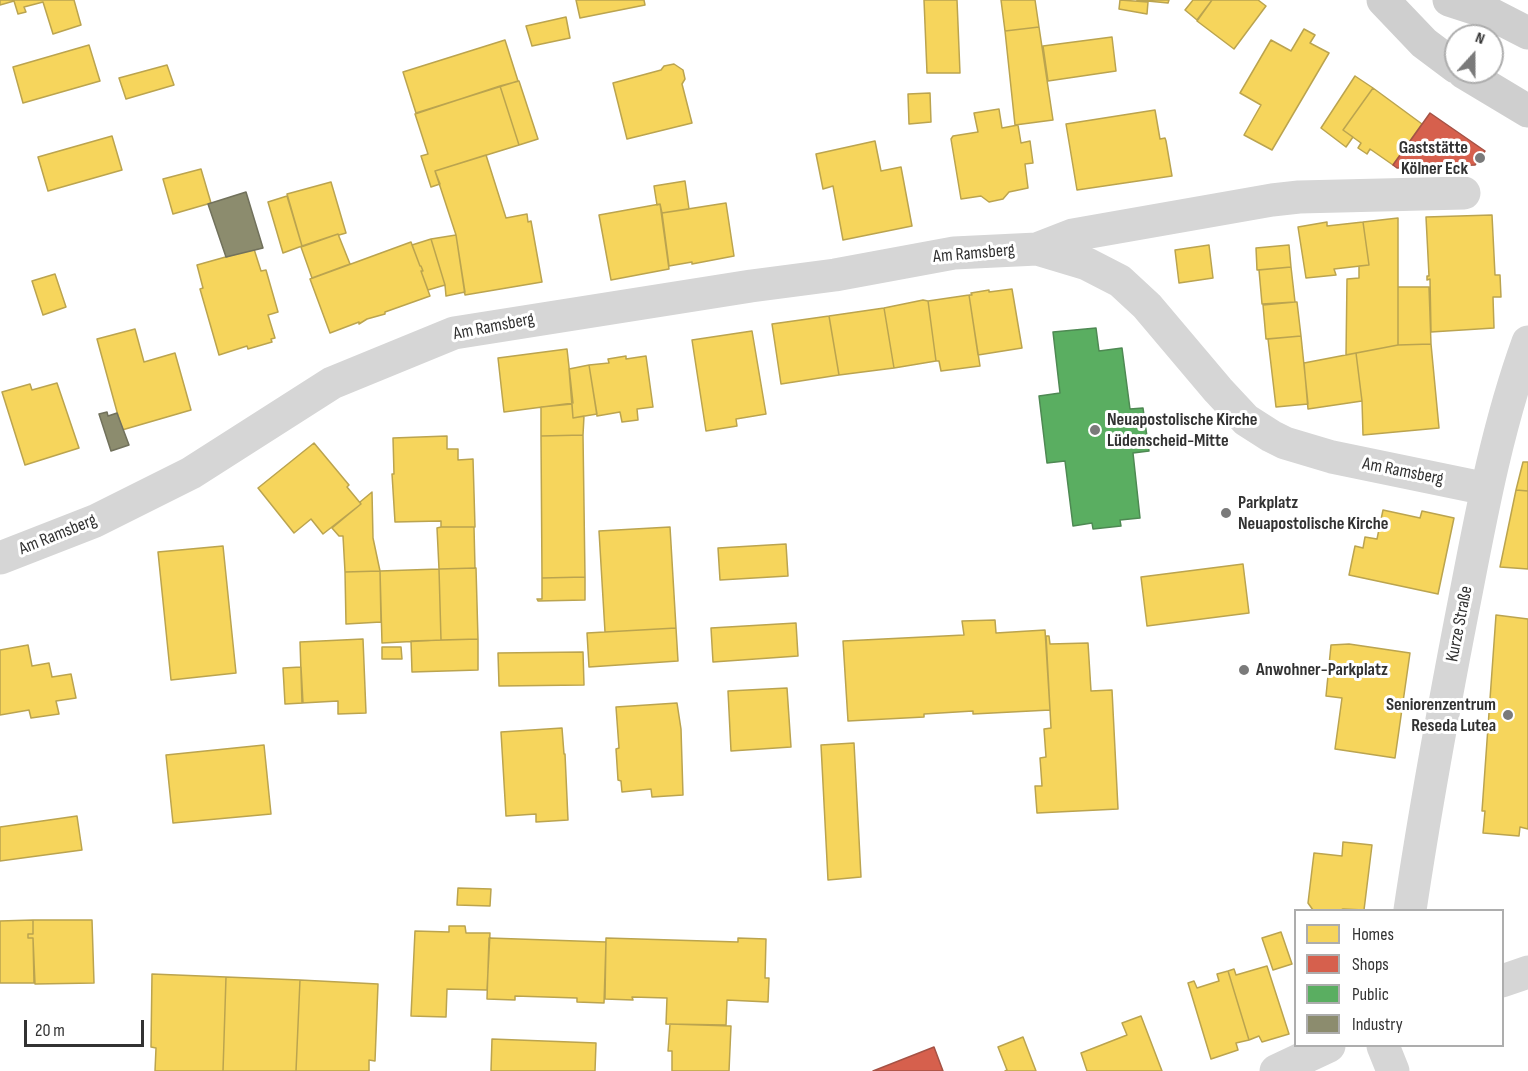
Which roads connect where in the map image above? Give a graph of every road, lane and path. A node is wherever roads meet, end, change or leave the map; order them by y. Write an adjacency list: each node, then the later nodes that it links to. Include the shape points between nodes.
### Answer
1 (1383, 0): 4 (main road)
2 (1449, 0): 3 (main road, via 1489,13)
3 (1528, 33)
4 (1444, 58)
5 (1483, 84): 6 (main road)
6 (1528, 111)
7 (1464, 193): 8 (street, Am Ramsberg, via 1272,200 1073,235)
8 (1037, 249): 10 (street, Am Ramsberg, via 1087,264 1120,281 1147,306 1246,420 1272,436 1332,457); 11 (street, Am Ramsberg, via 954,253 454,333 333,383 191,473 95,521)
9 (1528, 342): 10 (street, Kurze Straße, via 1516,373)
10 (1487, 489): 12 (street, Kurze Straße)
11 (0, 558)
12 (1410, 909)
13 (1528, 972): 14 (street)
14 (1504, 981)
15 (1327, 1047): 17 (street)
16 (1383, 1047): 18 (street)
17 (1276, 1071)
18 (1393, 1071)

